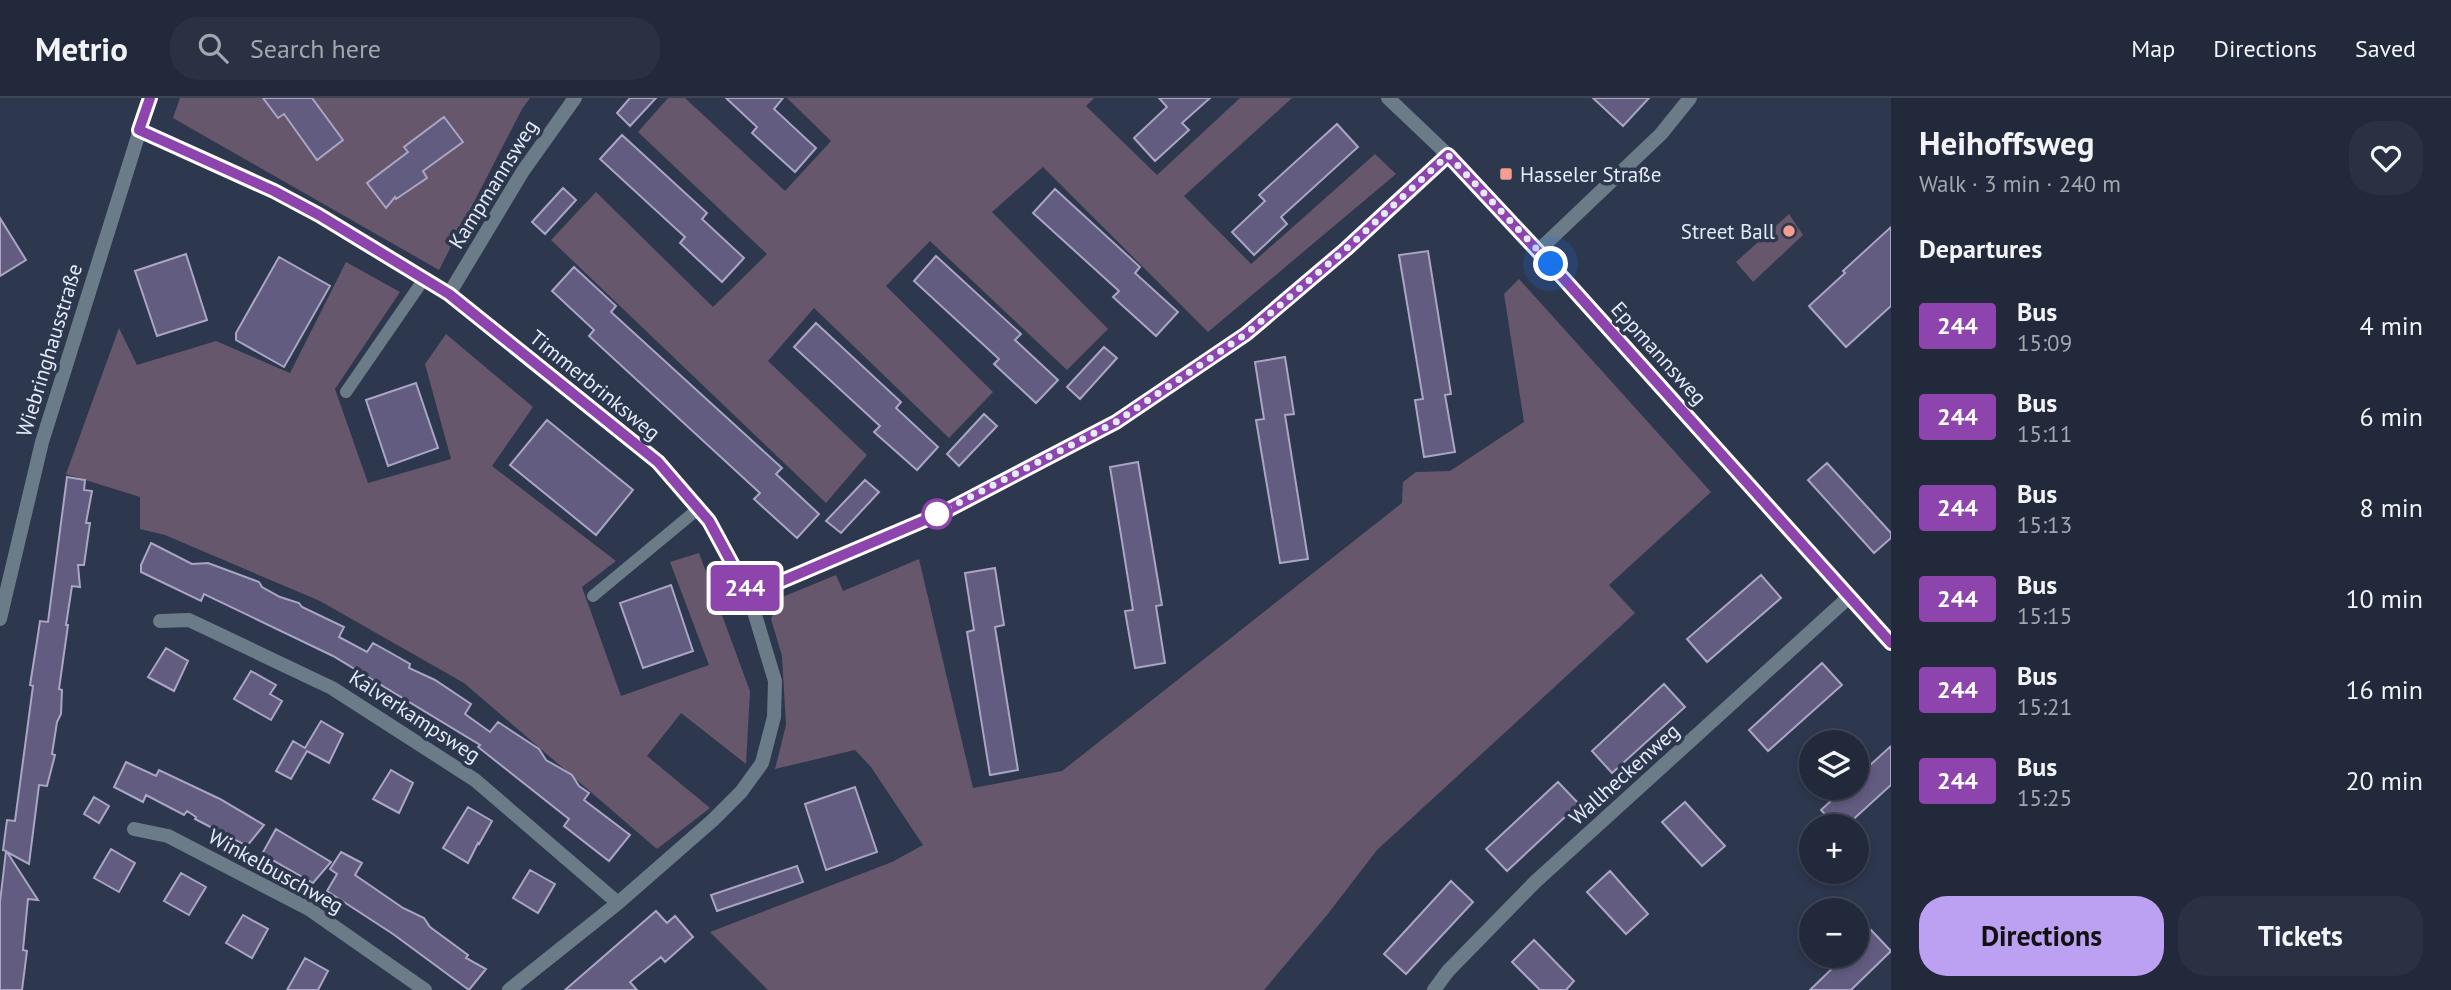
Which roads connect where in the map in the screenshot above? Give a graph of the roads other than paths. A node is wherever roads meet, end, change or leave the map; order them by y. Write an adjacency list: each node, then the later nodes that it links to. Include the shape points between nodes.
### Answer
1 (150, 98): 5 (street, Wiebringhausstraße)
2 (575, 98): 9 (street, Kampmannsweg, via 523,171)
3 (1388, 98): 6 (street, Eppmannsweg)
4 (1690, 98): 7 (street, via 1661,134)
5 (139, 130): 8 (street, Timmerbrinksweg, via 274,191); 15 (street, Wiebringhausstraße, via 42,442)
6 (1448, 155): 7 (street, Eppmannsweg); 12 (street, via 1246,334 1116,422 944,512)
7 (1538, 251): 14 (street, Eppmannsweg)
8 (424, 279): 9 (street, Timmerbrinksweg); 10 (lane)
9 (449, 294): 11 (street, Timmerbrinksweg, via 658,462)
10 (346, 392)
11 (698, 509): 12 (street, Timmerbrinksweg); 13 (lane)
12 (749, 595): 19 (street, Timmerbrinksweg, via 775,681 775,717 762,763 713,820)
13 (593, 596)
14 (1849, 597): 17 (street, Eppmannsweg); 22 (street, Wallheckenweg, via 1535,883)
15 (0, 619)
16 (160, 621): 19 (street, Kalverkampsweg, via 189,620 332,688 475,780)
17 (1891, 643)
18 (134, 830): 20 (street, Winkelbuschweg, via 168,836 309,909)
19 (618, 903): 21 (street, Timmerbrinksweg)
20 (425, 990)
21 (509, 990)
22 (1434, 990)

